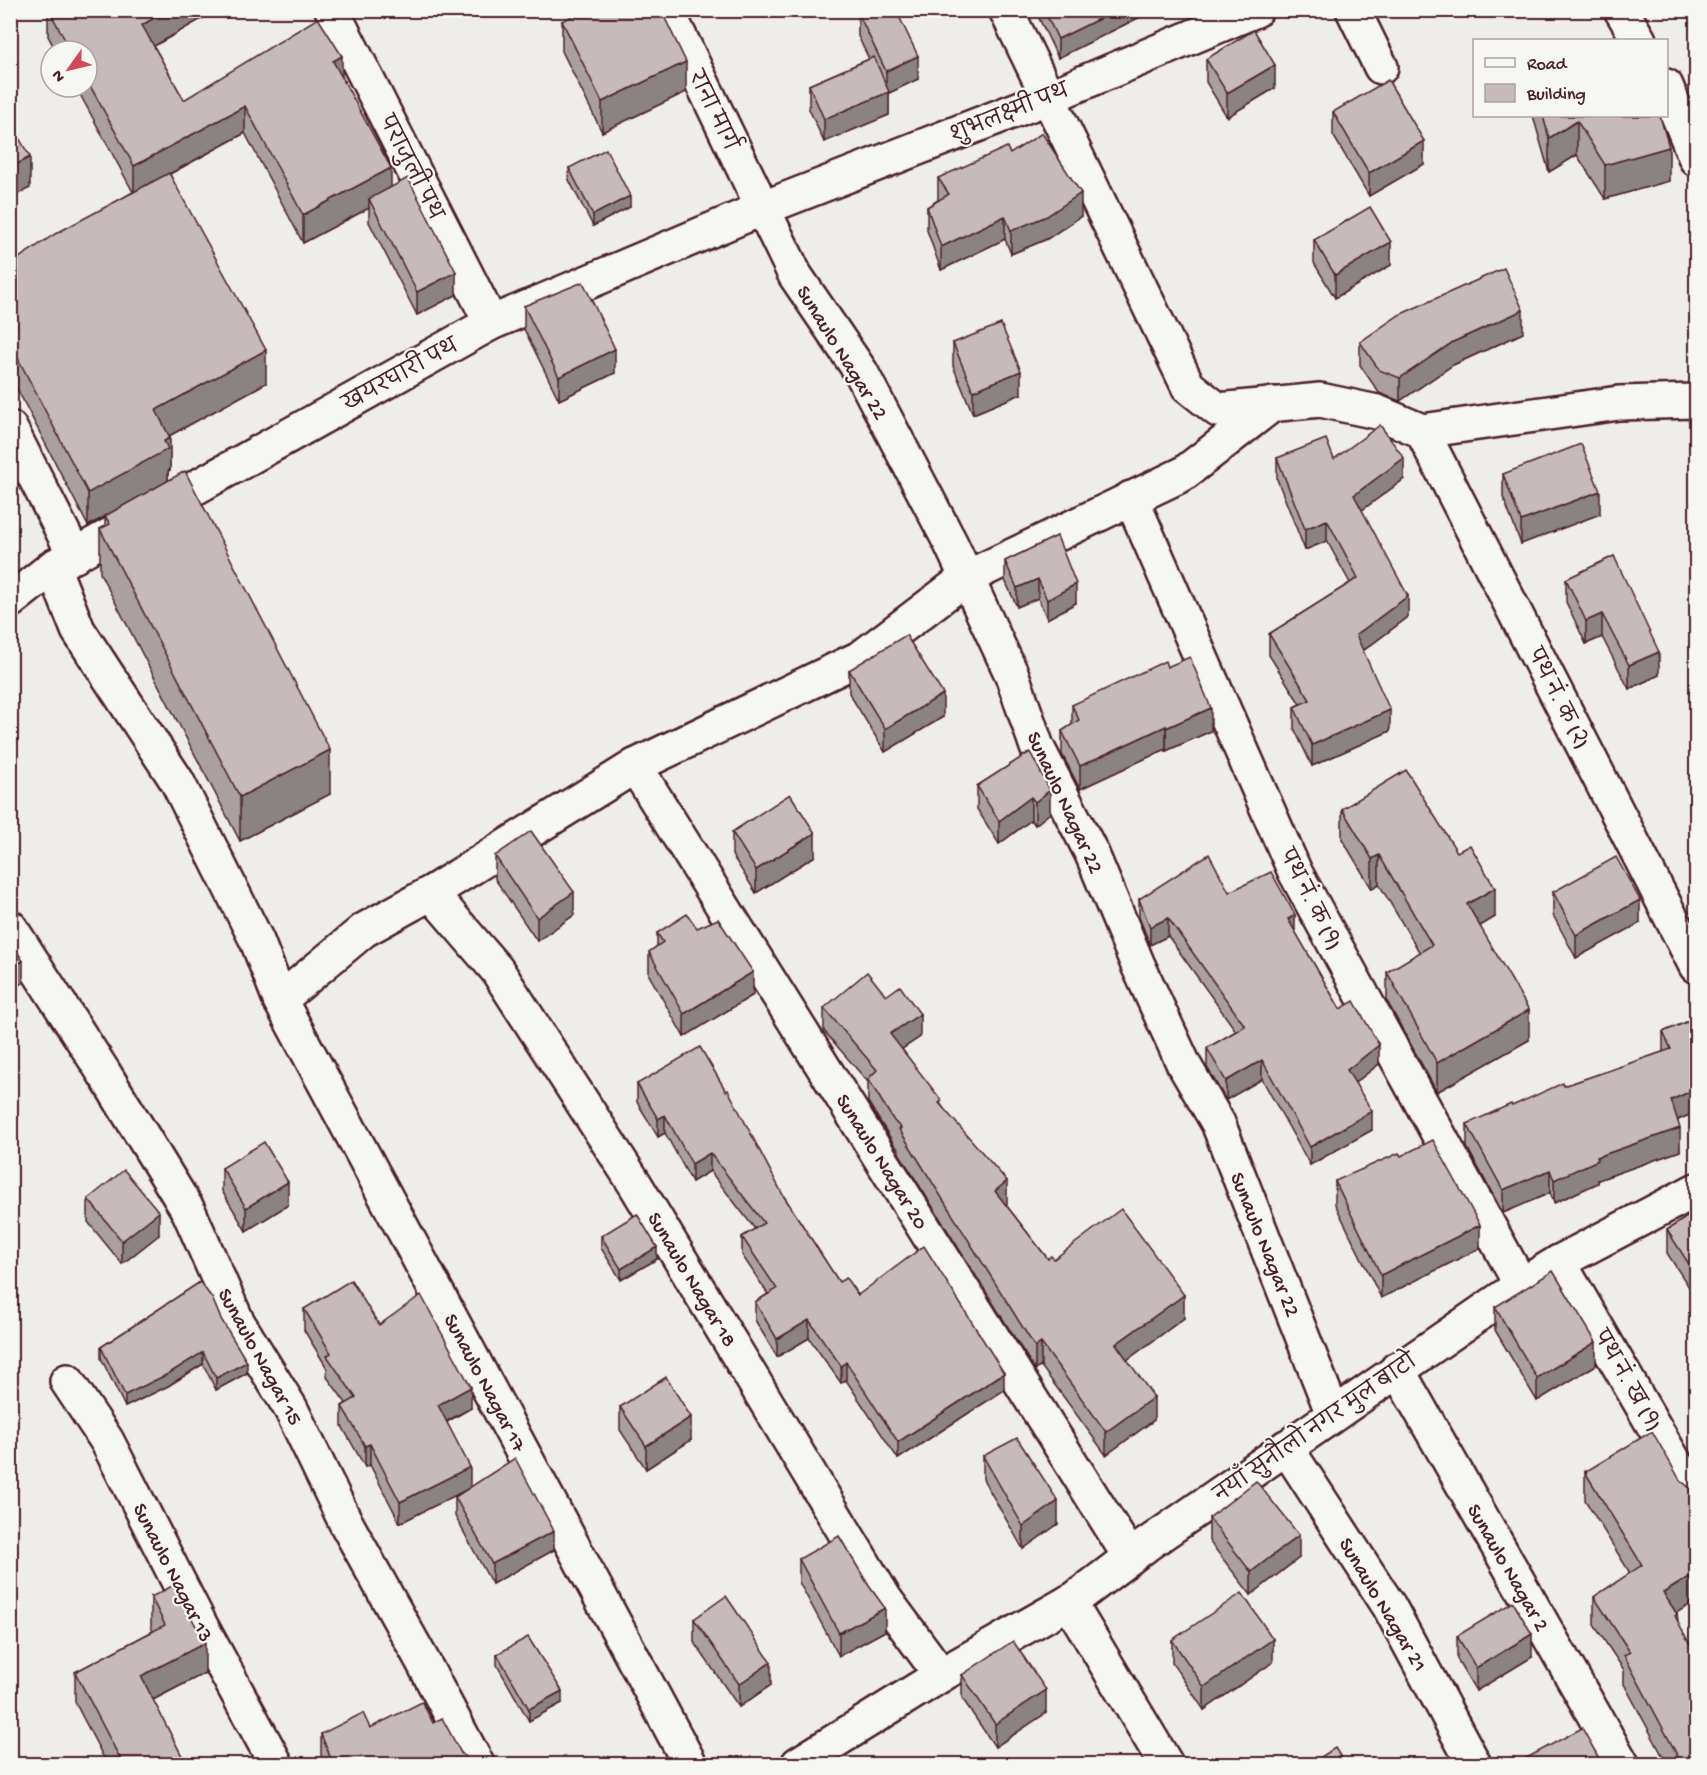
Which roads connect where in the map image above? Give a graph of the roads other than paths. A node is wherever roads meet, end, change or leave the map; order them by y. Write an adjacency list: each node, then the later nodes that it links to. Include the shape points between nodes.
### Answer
1 (332, 10): 13 (street, पराजुली पथ)
2 (666, 10): 12 (street, राना मार्ग)
3 (1006, 10): 10 (street)
4 (1256, 10): 10 (street, शुभलक्ष्मी पथ)
5 (1353, 10): 8 (street)
6 (1621, 10): 7 (street)
7 (1638, 39)
8 (1382, 67)
9 (1668, 91): 11 (street)
10 (1048, 97): 12 (street, शुभलक्ष्मी पथ); 15 (street, via 1188,386 1218,410)
11 (1696, 159)
12 (761, 209): 13 (street, खयरघारी पथ); 20 (street, Sunaulo Nagar 22, via 795,275 861,372)
13 (491, 323): 19 (street, खयरघारी पथ)
14 (1696, 401): 17 (street, via 1620,403)
15 (1273, 404): 17 (street, via 1320,400 1377,412); 18 (street, via 1183,474)
16 (10, 428): 19 (street, Sunaulo Nagar 17)
17 (1422, 431): 25 (street, पथ नं. क (२))
18 (1131, 498): 20 (street); 29 (street, पथ नं. क (१), via 1295,872)
19 (64, 562): 21 (street, खयरघारी पथ); 26 (street, Sunaulo Nagar 17, via 78,630 177,781 257,941)
20 (966, 578): 22 (street, via 862,657); 32 (street, Sunaulo Nagar 22, via 1012,675 1037,747 1092,854 1147,985 1184,1065 1218,1123)
21 (10, 601)
22 (635, 766): 23 (street); 35 (street, Sunaulo Nagar 20)
23 (431, 893): 26 (street, via 364,930); 37 (street, Sunaulo Nagar 18, via 497,970 635,1184 885,1599)
24 (10, 927): 39 (street, Sunaulo Nagar 15, via 189,1212 237,1321 291,1409 346,1523)
25 (1696, 966)
26 (280, 1000): 40 (street, Sunaulo Nagar 17)
27 (1696, 1190): 28 (street, नयाँ सुनौलो नगर मुल बाटो)
28 (1559, 1262): 29 (street, नयाँ सुनौलो नगर मुल बाटो); 34 (street, पथ नं. ख (१))
29 (1521, 1285): 30 (street, नयाँ सुनौलो नगर मुल बाटो)
30 (1397, 1369): 32 (street, नयाँ सुनौलो नगर मुल बाटो); 44 (street, Sunaulo Nagar 2)
31 (67, 1382): 38 (street, Sunaulo Nagar 13, via 107,1441)
32 (1333, 1414): 33 (street, नयाँ सुनौलो नगर मुल बाटो)
33 (1286, 1447): 35 (street, नयाँ सुनौलो नगर मुल बाटो); 43 (street, Sunaulo Nagar 21, via 1389,1606)
34 (1696, 1499)
35 (1130, 1557): 36 (street, नयाँ सुनौलो नगर मुल बाटो)
36 (1069, 1602): 37 (street, नयाँ सुनौलो नगर मुल बाटो); 42 (street)
37 (941, 1675): 41 (street, नयाँ सुनौलो नगर मुल बाटो)
38 (276, 1764)
39 (477, 1764)
40 (690, 1764)
41 (798, 1764)
42 (1166, 1764)
43 (1474, 1764)
44 (1622, 1764)

